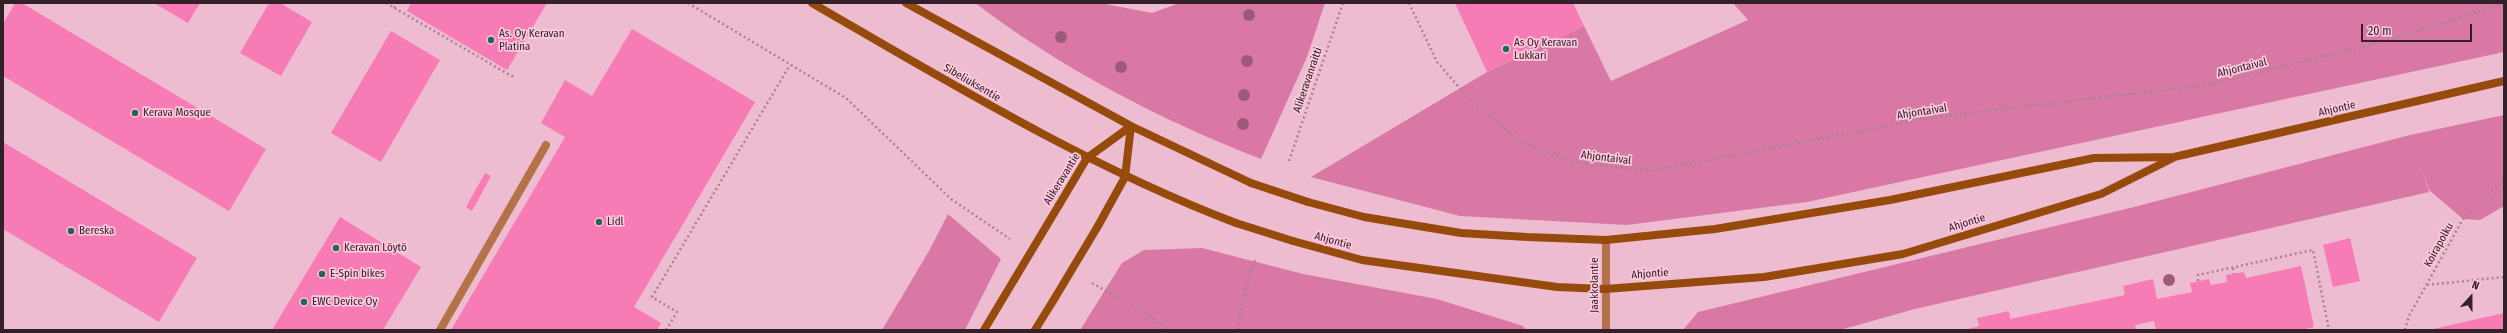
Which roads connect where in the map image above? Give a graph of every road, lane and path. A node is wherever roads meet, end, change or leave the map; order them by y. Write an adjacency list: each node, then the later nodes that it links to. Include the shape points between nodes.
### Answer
1 (386, 3): 9 (path)
2 (397, 3): 9 (path)
3 (688, 3): 10 (path)
4 (812, 3): 16 (main road, Sibeliuksentie, via 1010,118)
5 (906, 3): 13 (main road)
6 (1343, 3): 17 (path, Alikeravanraitti)
7 (1409, 3): 8 (path, Ahjontaival, via 1437,62 1471,102 1520,141 1573,162 1650,171 1930,118 2213,84 2381,42)
8 (2504, 4)
9 (394, 8): 11 (path)
10 (790, 65): 20 (path, via 846,98 951,199); 31 (path, via 652,297 677,312)
11 (515, 78)
12 (2504, 82): 15 (main road, Ahjontie)
13 (1131, 126): 16 (main road, Alikeravantie); 18 (main road); 21 (main road, Ahjontie, bridge, via 1252,183 1364,217 1461,233)
14 (546, 145): 30 (street)
15 (2174, 157): 21 (main road, Ahjontie, via 2094,158 1890,200 1715,229); 29 (main road, Ahjontie, via 2101,194 1903,254 1764,277)
16 (1087, 158): 18 (main road, Sibeliuksentie); 32 (main road, Alikeravantie, bridge)
17 (1289, 161)
18 (1125, 177): 29 (main road, Ahjontie, bridge, via 1236,224 1362,260 1557,287); 33 (main road, bridge)
19 (2504, 179): 28 (path, Koirapolku, via 2463,219)
20 (1011, 239)
21 (1606, 240): 29 (street, Jaakkolantie)
22 (1256, 258): 35 (path, via 1242,302)
23 (2233, 268): 24 (path); 27 (path, via 2198,275); 37 (path, via 2313,250)
24 (2234, 274)
25 (2504, 277): 28 (path)
26 (1091, 282): 34 (path, via 1148,315)
27 (2198, 282)
28 (2426, 285): 38 (path, Koirapolku, via 2409,316)
29 (1606, 289): 36 (street, Jaakkolantie)
30 (440, 330)
31 (666, 330)
32 (984, 330)
33 (1035, 330)
34 (1168, 330)
35 (1238, 330)
36 (1606, 330)
37 (2329, 330)
38 (2405, 330)

